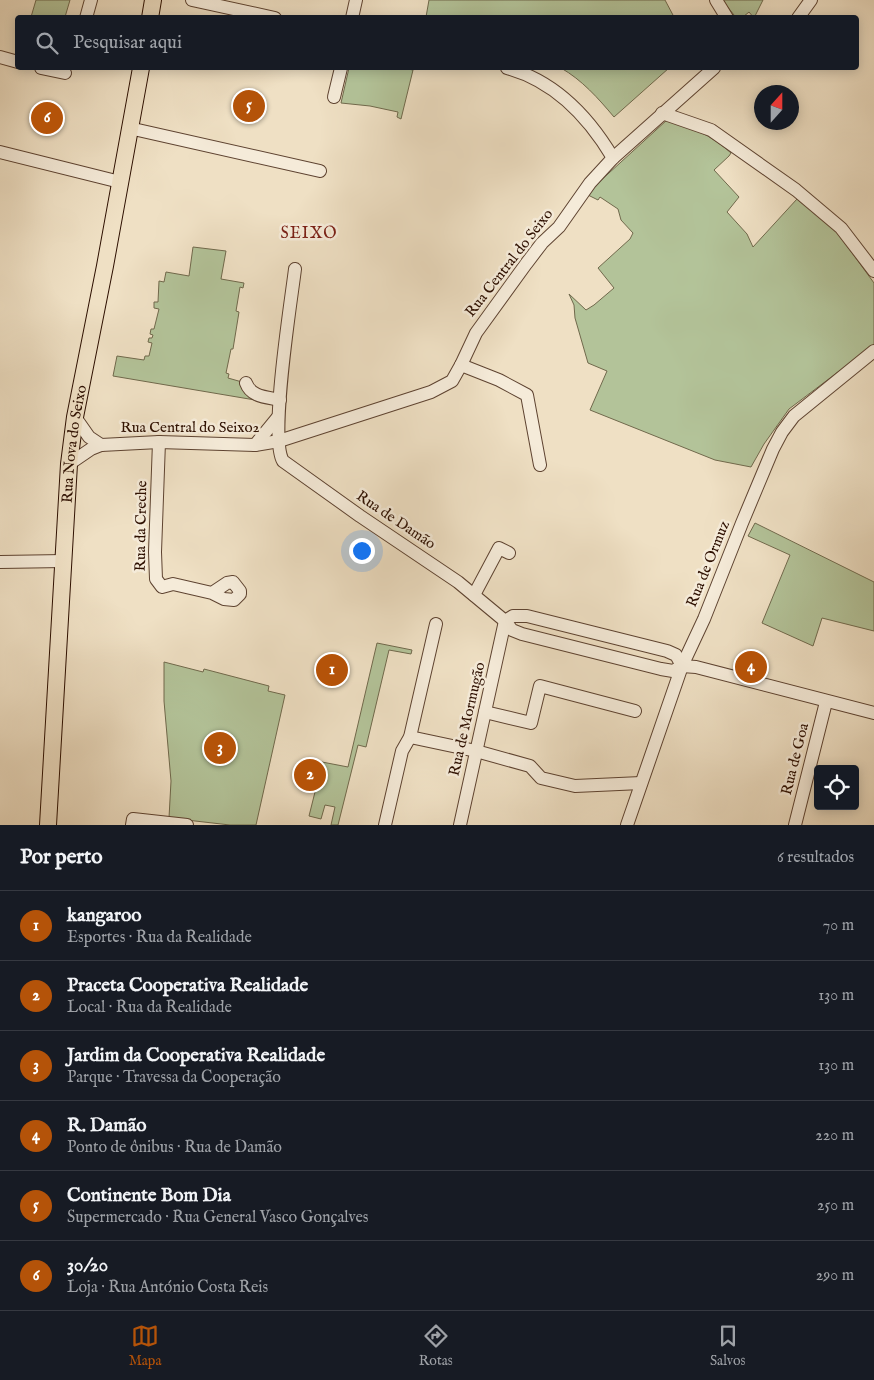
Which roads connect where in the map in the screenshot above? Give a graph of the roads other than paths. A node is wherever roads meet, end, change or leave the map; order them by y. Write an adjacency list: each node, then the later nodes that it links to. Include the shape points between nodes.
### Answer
1 (91, 0): 7 (street)
2 (153, 0): 8 (main road)
3 (192, 0): 9 (street)
4 (356, 0): 10 (street)
5 (716, 0): 11 (street)
6 (811, 0): 12 (street)
7 (87, 15)
8 (150, 15)
9 (261, 15)
10 (353, 15)
11 (726, 15)
12 (800, 15)
13 (0, 57): 14 (street)
14 (15, 61)
15 (51, 70): 20 (street)
16 (141, 70): 23 (main road, Rua Nova do Seixo)
17 (341, 70): 21 (street)
18 (513, 70): 25 (street, via 532,76 560,94 593,128)
19 (712, 70): 22 (street, Rua Central do Seixo)
20 (65, 73)
21 (334, 97)
22 (662, 113): 25 (street, Rua Central do Seixo); 29 (street, via 711,130 796,190 841,228)
23 (130, 128): 26 (street); 27 (main road, Rua Nova do Seixo)
24 (0, 152): 27 (street)
25 (613, 158): 31 (street, Rua Central do Seixo, via 526,264 476,333)
26 (320, 172)
27 (120, 182): 34 (main road, Rua Nova do Seixo)
28 (295, 269): 33 (street, Rua de Damão)
29 (874, 271)
30 (874, 351): 49 (street, Rua de Ormuz, via 794,416 782,432)
31 (461, 365): 36 (street, Rua Central do Seixo, via 452,381 431,392); 41 (street, via 527,395)
32 (246, 383): 33 (street, via 252,392)
33 (280, 400): 35 (street, Rua de Damão)
34 (75, 416): 38 (street, Rua Central do Seixo2, via 89,437); 40 (main road, Rua Nova do Seixo)
35 (278, 416): 36 (street, Rua de Damão); 39 (street)
36 (279, 441): 39 (street, Rua Central do Seixo2); 46 (street, Rua de Damão, via 283,461)
37 (159, 442): 38 (street, Rua Central do Seixo2); 39 (street, Rua Central do Seixo2); 45 (street, Rua da Creche, via 156,579 162,587 173,584)
38 (101, 445): 40 (street, Rua Central do Seixo2)
39 (255, 445)
40 (69, 464): 43 (main road, Rua Nova do Seixo)
41 (540, 465)
42 (509, 553): 46 (street, via 500,548)
43 (64, 560): 44 (street); 57 (main road, Rua Nova do Seixo)
44 (0, 562)
45 (212, 593)
46 (474, 595): 47 (street, Rua de Damão)
47 (505, 621): 49 (street, Rua de Damão, via 512,630 522,634 661,669 673,671); 49 (street, via 513,616 527,616 667,651 676,655); 52 (street, Rua de Mormugão)
48 (436, 624): 54 (street)
49 (682, 666): 50 (street, Rua de Damão); 56 (street, Rua de Ormuz)
50 (826, 702): 53 (street, Rua de Damão); 63 (street, Rua de Goa)
51 (635, 711): 52 (street, via 540,686 531,723)
52 (485, 712): 55 (street, Rua de Mormugão)
53 (874, 713)
54 (410, 737): 55 (street); 60 (street, via 402,751)
55 (476, 751): 56 (street, via 530,766 540,778 575,786); 61 (street, Rua de Mormugão)
56 (642, 783): 62 (street, Rua de Ormuz)
57 (48, 825)
58 (132, 825): 59 (street, via 133,819)
59 (187, 825)
60 (385, 825)
61 (460, 825)
62 (627, 825)
63 (795, 825)

